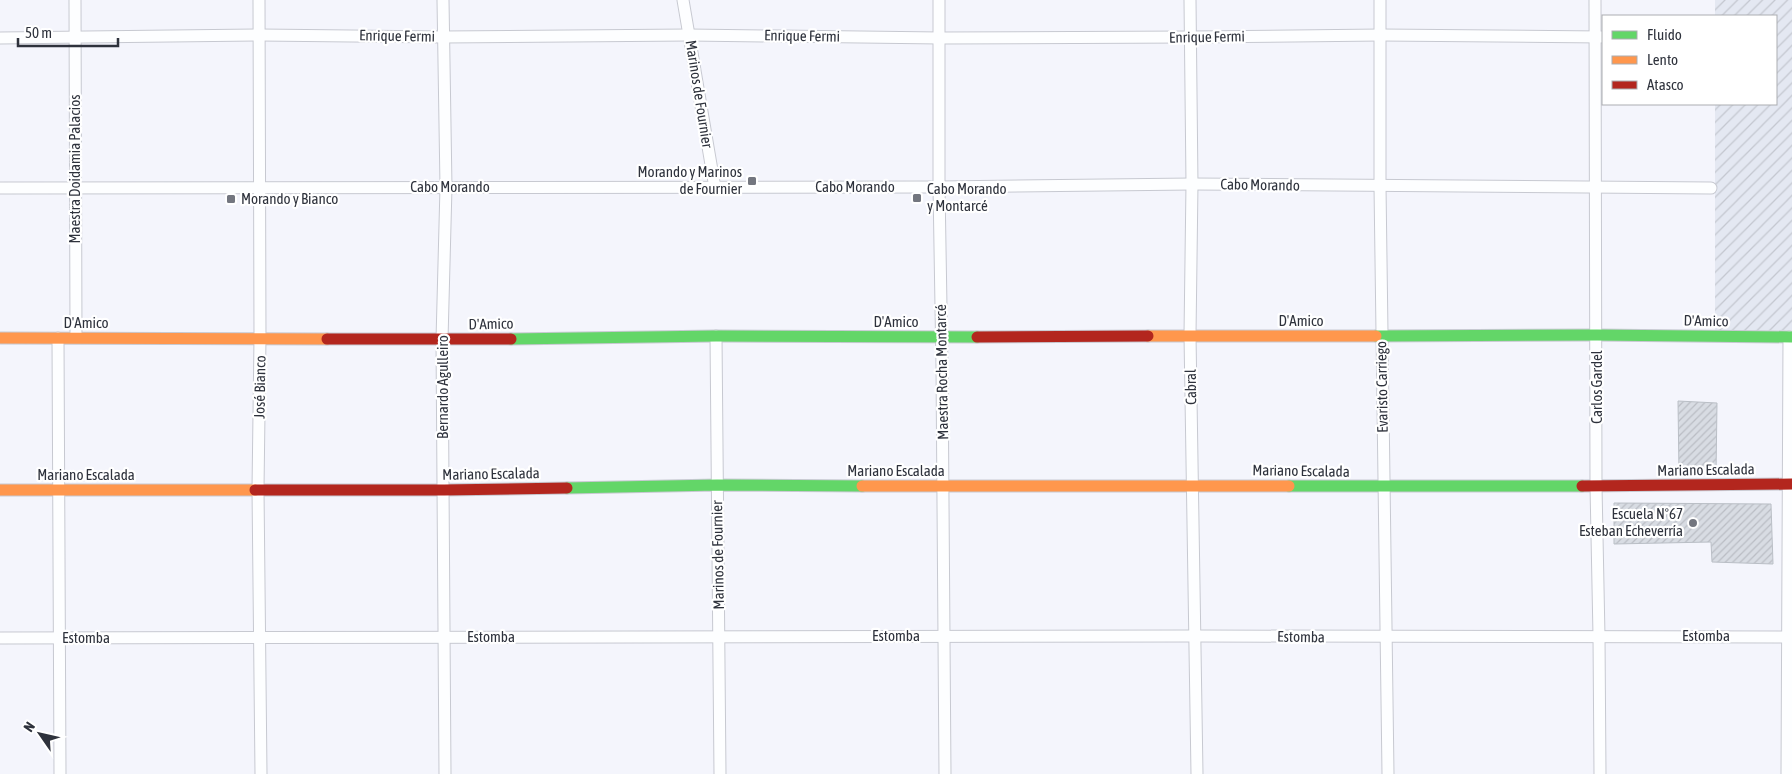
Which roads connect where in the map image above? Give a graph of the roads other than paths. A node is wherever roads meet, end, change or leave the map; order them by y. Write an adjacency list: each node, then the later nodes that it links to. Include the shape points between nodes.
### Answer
1 (75, 0): 16 (street, Maestra Doidamia Palacios)
2 (259, 0): 9 (street, José Bianco)
3 (443, 0): 12 (street, Bernardo Agulleiro)
4 (683, 0): 10 (street, Marinos de Fournier)
5 (939, 0): 17 (street, Maestra Rocha Montarcé)
6 (1190, 0): 13 (street, Cabral)
7 (1380, 0): 11 (street, Evaristo Carriego)
8 (1595, 0): 14 (street, Carlos Gardel)
9 (260, 35): 12 (street, Enrique Fermi); 16 (street, Enrique Fermi); 24 (street, José Bianco)
10 (689, 35): 12 (street, Enrique Fermi); 17 (street, Enrique Fermi); 25 (street, Marinos de Fournier)
11 (1381, 35): 13 (street, Enrique Fermi); 14 (street, Enrique Fermi); 19 (street, Evaristo Carriego)
12 (443, 37): 20 (street, Bernardo Agulleiro)
13 (1190, 37): 17 (street, Enrique Fermi); 18 (street, Cabral)
14 (1599, 37): 26 (street, Carlos Gardel)
15 (0, 38): 16 (street, Enrique Fermi)
16 (75, 38): 23 (street, Maestra Doidamia Palacios)
17 (940, 38): 21 (street, Maestra Rocha Montarcé)
18 (1192, 184): 19 (street, Cabo Morando); 21 (street, Cabo Morando); 30 (street, Cabral)
19 (1380, 186): 26 (street, Cabo Morando); 31 (street, Evaristo Carriego)
20 (446, 187): 24 (street, Cabo Morando); 25 (street, Cabo Morando); 38 (street, Bernardo Agulleiro)
21 (939, 187): 25 (street, Cabo Morando); 33 (street, Maestra Rocha Montarcé)
22 (0, 188): 23 (street, Cabo Morando)
23 (75, 188): 24 (street, Cabo Morando); 32 (street, Maestra Doidamia Palacios)
24 (259, 188): 37 (street, José Bianco)
25 (714, 188)
26 (1596, 188): 27 (street, Cabo Morando); 28 (street, Carlos Gardel)
27 (1711, 188)
28 (1597, 335): 31 (street, D'Amico); 34 (street, D'Amico); 42 (street, Carlos Gardel)
29 (716, 336): 33 (street, D'Amico); 38 (street, D'Amico); 40 (street, Marinos de Fournier)
30 (1190, 336): 31 (street, D'Amico); 33 (street, D'Amico); 41 (street, Cabral)
31 (1382, 336): 44 (street, Evaristo Carriego)
32 (76, 337): 36 (street, D'Amico); 37 (street, D'Amico)
33 (941, 337): 43 (street, Maestra Rocha Montarcé)
34 (1790, 337): 39 (street)
35 (0, 338): 36 (street, D'Amico)
36 (58, 338): 47 (street)
37 (260, 338): 38 (street, D'Amico); 45 (street, José Bianco)
38 (442, 340): 48 (street, Bernardo Agulleiro)
39 (1791, 484): 42 (street, Mariano Escalada); 54 (street)
40 (717, 485): 43 (street, Mariano Escalada); 48 (street, Mariano Escalada); 53 (street, Marinos de Fournier)
41 (1193, 485): 43 (street, Mariano Escalada); 44 (street, Mariano Escalada); 50 (street, Cabral)
42 (1596, 486): 44 (street, Mariano Escalada); 51 (street, Carlos Gardel)
43 (944, 487): 49 (street, Maestra Rocha Montarcé)
44 (1384, 487): 58 (street, Evaristo Carriego)
45 (258, 489): 47 (street, Mariano Escalada); 48 (street, Mariano Escalada); 57 (street, José Bianco)
46 (0, 490): 47 (street, Mariano Escalada)
47 (60, 490): 56 (street)
48 (444, 490): 52 (street, Bernardo Agulleiro)
49 (945, 636): 50 (street, Estomba); 53 (street, Estomba); 63 (street, Maestra Rocha Montarcé)
50 (1196, 636): 58 (street, Estomba); 64 (street, Cabral)
51 (1599, 636): 54 (street, Estomba); 58 (street, Estomba); 66 (street, Carlos Gardel)
52 (445, 637): 53 (street, Estomba); 57 (street, Estomba); 61 (street, Bernardo Agulleiro)
53 (720, 637): 62 (street, Marinos de Fournier)
54 (1790, 637): 67 (street)
55 (0, 638): 56 (street, Estomba)
56 (60, 638): 57 (street, Estomba); 59 (street)
57 (261, 638): 60 (street, José Bianco)
58 (1386, 638): 65 (street, Evaristo Carriego)
59 (60, 774)
60 (261, 774)
61 (445, 774)
62 (720, 774)
63 (945, 774)
64 (1198, 774)
65 (1388, 774)
66 (1600, 774)
67 (1787, 774)

